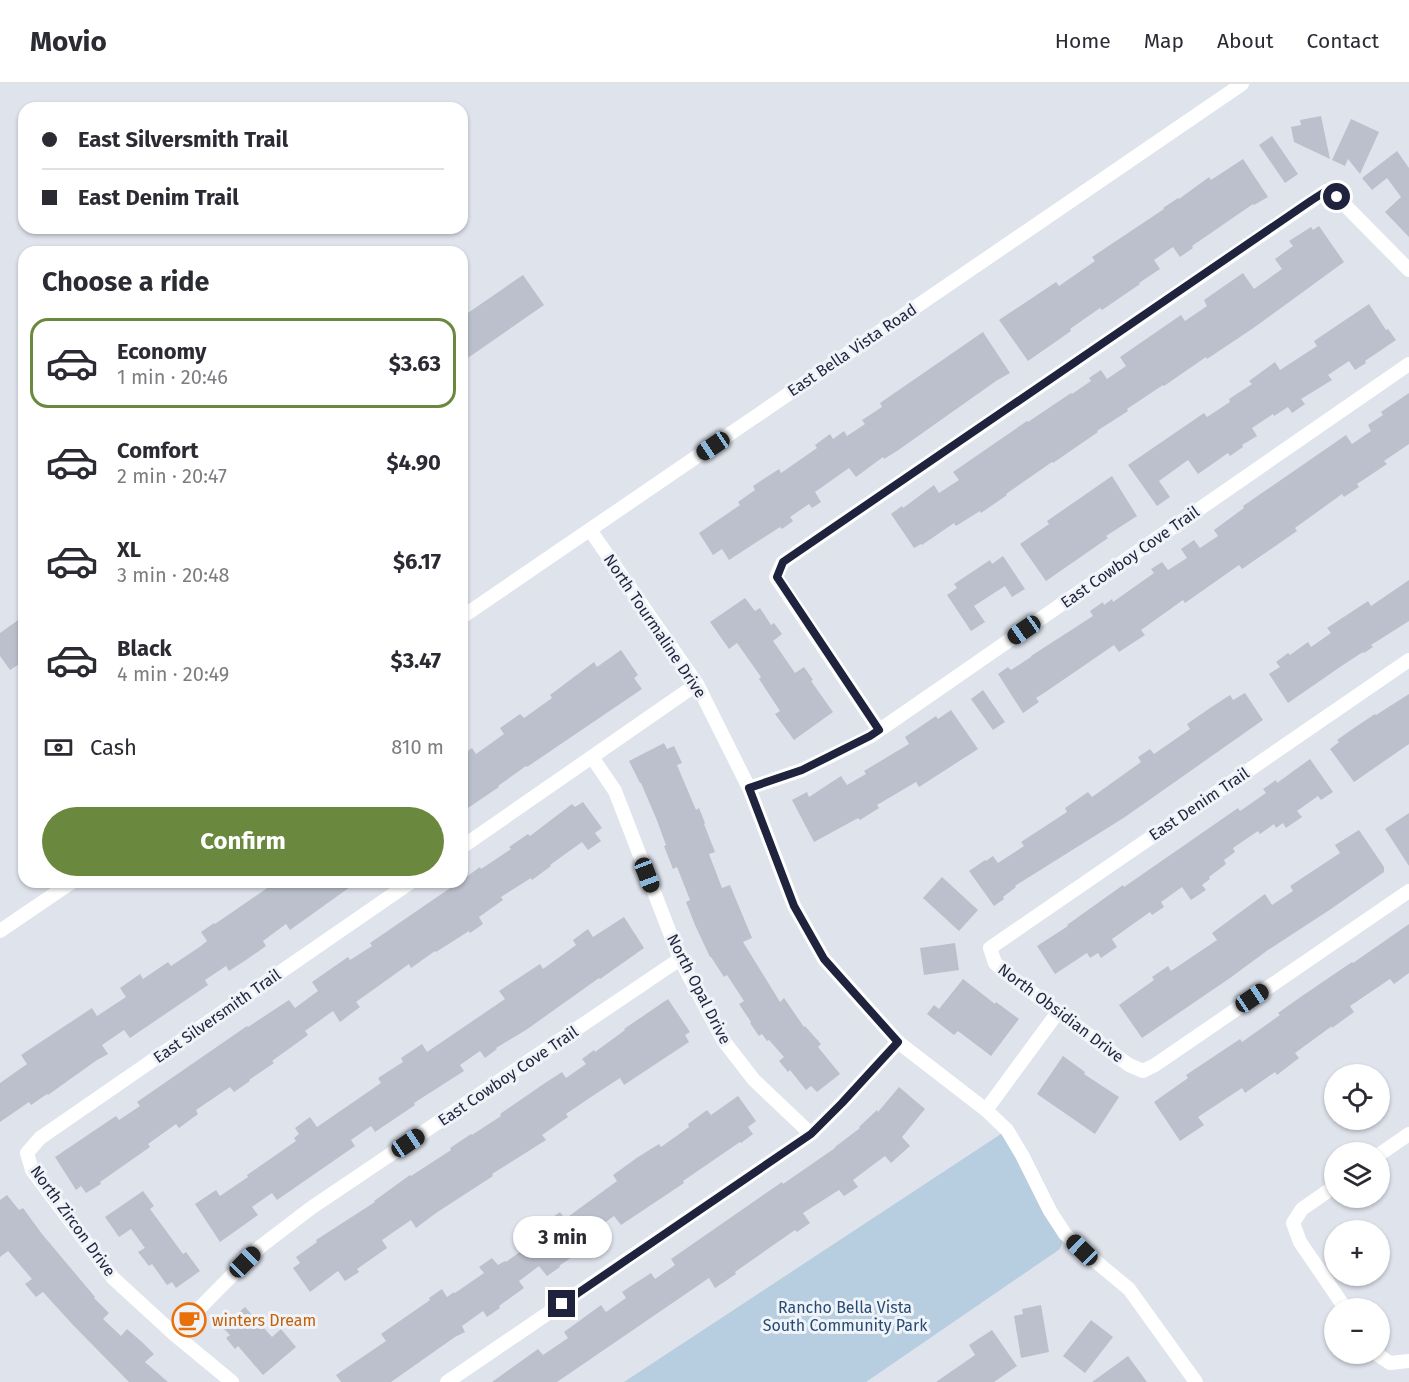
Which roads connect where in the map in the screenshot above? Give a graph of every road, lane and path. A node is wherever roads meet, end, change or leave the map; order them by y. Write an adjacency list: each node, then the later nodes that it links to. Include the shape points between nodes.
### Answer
1 (1242, 84): 4 (street, East Bella Vista Road)
2 (1409, 270): 8 (street, via 1337,197 1326,191 783,562 777,577)
3 (1409, 364): 8 (street, East Cowboy Cove Trail)
4 (590, 530): 5 (street, East Bella Vista Road); 7 (street, North Tourmaline Drive)
5 (468, 613)
6 (1409, 660): 16 (street, East Denim Trail)
7 (697, 684): 9 (street); 10 (street, North Tourmaline Drive)
8 (879, 730): 10 (street, East Cowboy Cove Trail, via 802,770)
9 (592, 757): 11 (street); 17 (street, North Opal Drive, via 615,791)
10 (749, 788): 19 (street, North Tourmaline Drive, via 794,906 824,959)
11 (468, 843)
12 (63, 888): 15 (street)
13 (402, 888): 24 (street, East Silversmith Trail, via 40,1138)
14 (1409, 891): 18 (street, North Obsidian Drive, via 1143,1071 1129,1065)
15 (0, 931)
16 (990, 948): 18 (street, North Obsidian Drive, via 994,963)
17 (680, 959): 21 (street, North Opal Drive, via 723,1040 754,1080); 27 (street, East Cowboy Cove Trail, via 311,1208 260,1247)
18 (1058, 1012): 20 (street)
19 (898, 1042): 20 (street, North Tourmaline Drive); 21 (street)
20 (986, 1110): 32 (street, North Tourmaline Drive, via 1007,1131 1065,1234 1129,1289)
21 (811, 1134): 31 (street)
22 (1409, 1134): 23 (street)
23 (1390, 1147)
24 (27, 1153): 27 (street, North Zircon Drive, via 33,1170 113,1278)
25 (1324, 1194): 26 (street, via 1302,1209 1293,1223 1300,1242)
26 (1338, 1298)
27 (174, 1334): 30 (street, North Zircon Drive)
28 (1409, 1361): 29 (street)
29 (1390, 1363)
30 (232, 1382)
31 (447, 1382)
32 (1196, 1382)

